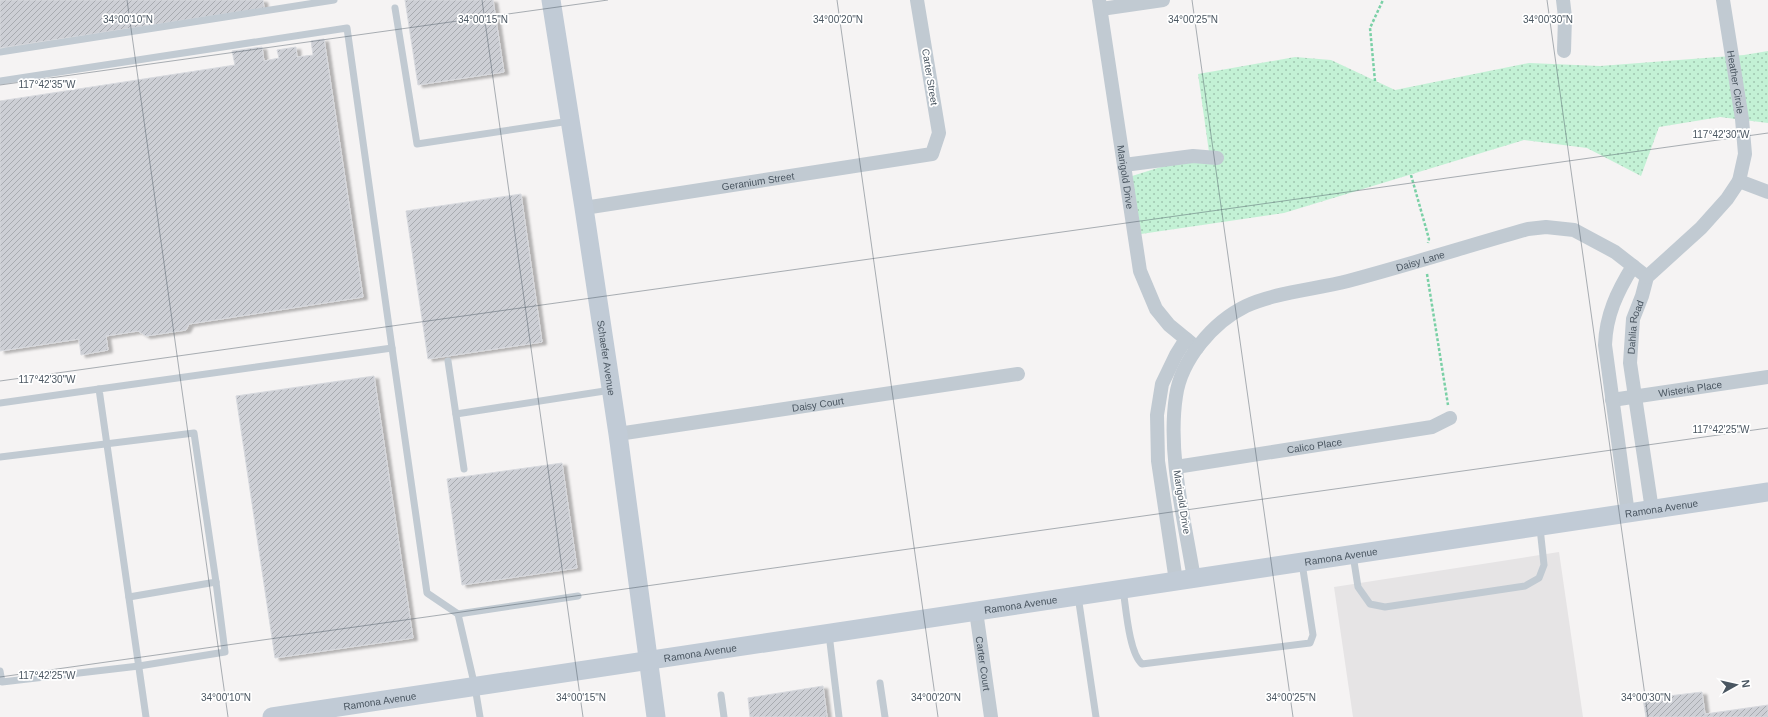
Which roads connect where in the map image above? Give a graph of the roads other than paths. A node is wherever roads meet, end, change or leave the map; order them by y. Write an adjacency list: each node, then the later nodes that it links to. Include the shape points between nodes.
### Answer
1 (334, 0): 10 (lane)
2 (551, 0): 12 (main road, Schaefer Avenue)
3 (917, 0): 13 (street, Carter Street, via 939,133)
4 (1163, 0): 7 (street)
5 (1562, 0): 9 (street, via 1565,17)
6 (1722, 0): 16 (street, Heather Circle, via 1742,119 1745,154)
7 (1100, 5): 15 (street, Marigold Drive)
8 (395, 8): 12 (lane, via 417,144)
9 (1564, 51)
10 (0, 52)
11 (0, 80): 22 (lane, via 347,28)
12 (570, 121): 18 (main road, Schaefer Avenue)
13 (932, 154): 18 (street, Geranium Street)
14 (1217, 158): 15 (street, via 1194,156)
15 (1124, 165): 21 (street, Marigold Drive, via 1140,271 1156,309 1169,325)
16 (1739, 181): 17 (street); 20 (street, via 1701,228)
17 (1768, 192)
18 (584, 208): 28 (main road, Schaefer Avenue)
19 (1633, 266): 20 (street, Daisy Lane); 23 (street, Daisy Lane, via 1615,252 1574,230 1546,227 1528,229 1348,281 1246,306 1220,323); 30 (street, via 1614,300 1606,332 1605,345)
20 (1647, 277): 29 (street, Dahlia Road, via 1633,319 1630,364)
21 (1186, 339): 23 (street, Marigold Drive); 45 (street, Marigold Drive, via 1162,384 1157,415 1158,461)
22 (392, 348): 27 (lane); 52 (lane, via 427,593)
23 (1198, 348): 37 (street, Marigold Drive, via 1185,368 1176,395)
24 (448, 360): 32 (lane)
25 (1018, 374): 34 (street, Daisy Court)
26 (1768, 377): 29 (street, Wisteria Place)
27 (99, 389): 31 (lane); 35 (lane)
28 (611, 390): 32 (lane); 34 (main road, Schaefer Avenue)
29 (1635, 396): 30 (street, Wisteria Place); 40 (street, Dahlia Road)
30 (1612, 400): 41 (street)
31 (0, 403)
32 (456, 414): 38 (lane)
33 (1450, 418): 37 (street, Calico Place, via 1432,426)
34 (618, 434): 54 (main road, Schaefer Avenue)
35 (107, 443): 36 (lane); 46 (lane, via 194,433); 50 (lane)
36 (0, 457)
37 (1176, 467): 45 (street, Marigold Drive)
38 (464, 469)
39 (1768, 492): 40 (main road, Ramona Avenue)
40 (1652, 510): 41 (main road, Ramona Avenue)
41 (1628, 514): 42 (main road, Ramona Avenue)
42 (1540, 527): 43 (main road, Ramona Avenue); 43 (lane, via 1544,565 1539,578 1525,586 1393,606 1370,604 1358,587)
43 (1353, 554): 44 (main road, Ramona Avenue)
44 (1302, 562): 45 (main road, Ramona Avenue); 47 (lane, via 1313,635 1310,643 1142,664 1137,660 1131,638)
45 (1185, 580): 47 (main road, Ramona Avenue)
46 (216, 582): 50 (lane); 55 (lane, via 225,652)
47 (1123, 589): 49 (main road, Ramona Avenue)
48 (578, 596): 52 (lane)
49 (1078, 596): 51 (main road, Ramona Avenue); 68 (lane)
50 (129, 597): 55 (lane)
51 (976, 610): 53 (main road, Ramona Avenue); 67 (street, Carter Court)
52 (458, 614): 58 (lane)
53 (829, 634): 54 (main road, Ramona Avenue); 65 (lane)
54 (647, 661): 58 (main road, Ramona Avenue); 63 (main road, Schaefer Avenue)
55 (139, 666): 56 (lane, via 2,682); 60 (lane)
56 (0, 671)
57 (880, 682): 66 (lane)
58 (475, 687): 61 (main road, Ramona Avenue); 62 (lane)
59 (721, 695): 64 (lane)
60 (146, 717)
61 (272, 717)
62 (480, 717)
63 (656, 717)
64 (724, 717)
65 (839, 717)
66 (885, 717)
67 (991, 717)
68 (1096, 717)

